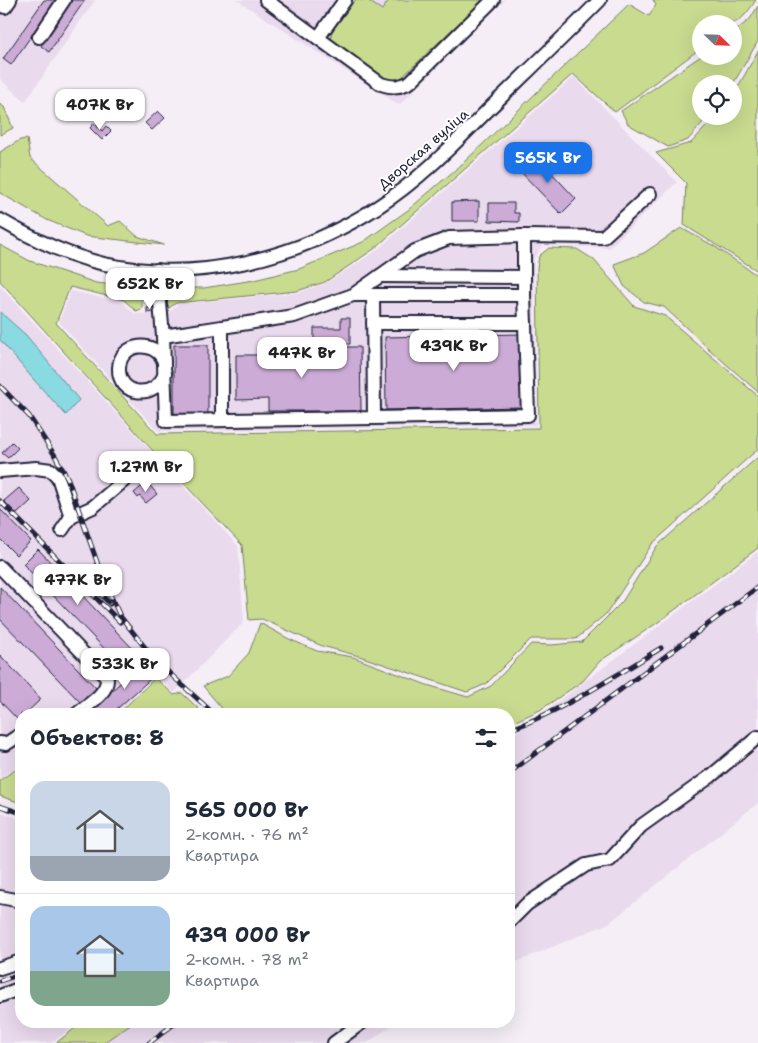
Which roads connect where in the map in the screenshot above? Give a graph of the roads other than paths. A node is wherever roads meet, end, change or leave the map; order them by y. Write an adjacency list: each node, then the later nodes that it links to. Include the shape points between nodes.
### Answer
1 (10, 0): 7 (street, via 6,7)
2 (64, 0): 8 (street)
3 (266, 0): 9 (street)
4 (345, 0): 9 (street)
5 (493, 0): 9 (street, via 410,82 401,86 382,84)
6 (600, 0): 13 (street, Дворская вуліца, via 449,149 409,184 350,224 274,255 195,270)
7 (0, 3)
8 (39, 37)
9 (318, 38)
10 (650, 194): 12 (street, via 603,237)
11 (0, 220): 13 (street, Дворская вуліца, via 55,248 104,264)
12 (524, 236): 14 (street, via 449,238 415,251); 15 (street)
13 (157, 270): 22 (street)
14 (380, 276): 15 (street); 18 (street)
15 (524, 277): 17 (street)
16 (373, 295): 17 (street); 18 (street); 20 (street)
17 (524, 295): 19 (street)
18 (353, 296): 21 (street, via 294,316)
19 (525, 323): 20 (street); 25 (street, via 528,415)
20 (373, 324): 25 (street)
21 (222, 327): 22 (street); 26 (street)
22 (163, 336): 23 (street); 24 (street)
23 (152, 348): 24 (street, via 158,352); 24 (street, via 136,346 123,355 120,378 131,389 146,392 158,385)
24 (165, 368): 26 (street, via 166,421)
25 (374, 418): 26 (street)
26 (222, 420)
27 (147, 461): 29 (street, via 93,507)
28 (0, 471): 29 (street, via 51,470 58,477)
29 (72, 517): 30 (street)
30 (62, 530)
31 (0, 567): 32 (street, via 107,678 105,690)
32 (84, 708)
33 (758, 737): 38 (street, via 711,776 641,826 610,860 586,865 527,904)
34 (15, 738): 35 (street, via 6,744)
35 (0, 743)
36 (0, 897): 37 (street)
37 (15, 900)
38 (515, 916)
39 (15, 962): 40 (street)
40 (0, 968)
41 (15, 990): 42 (street)
42 (0, 996)
43 (354, 1028): 44 (street)
44 (334, 1043)

